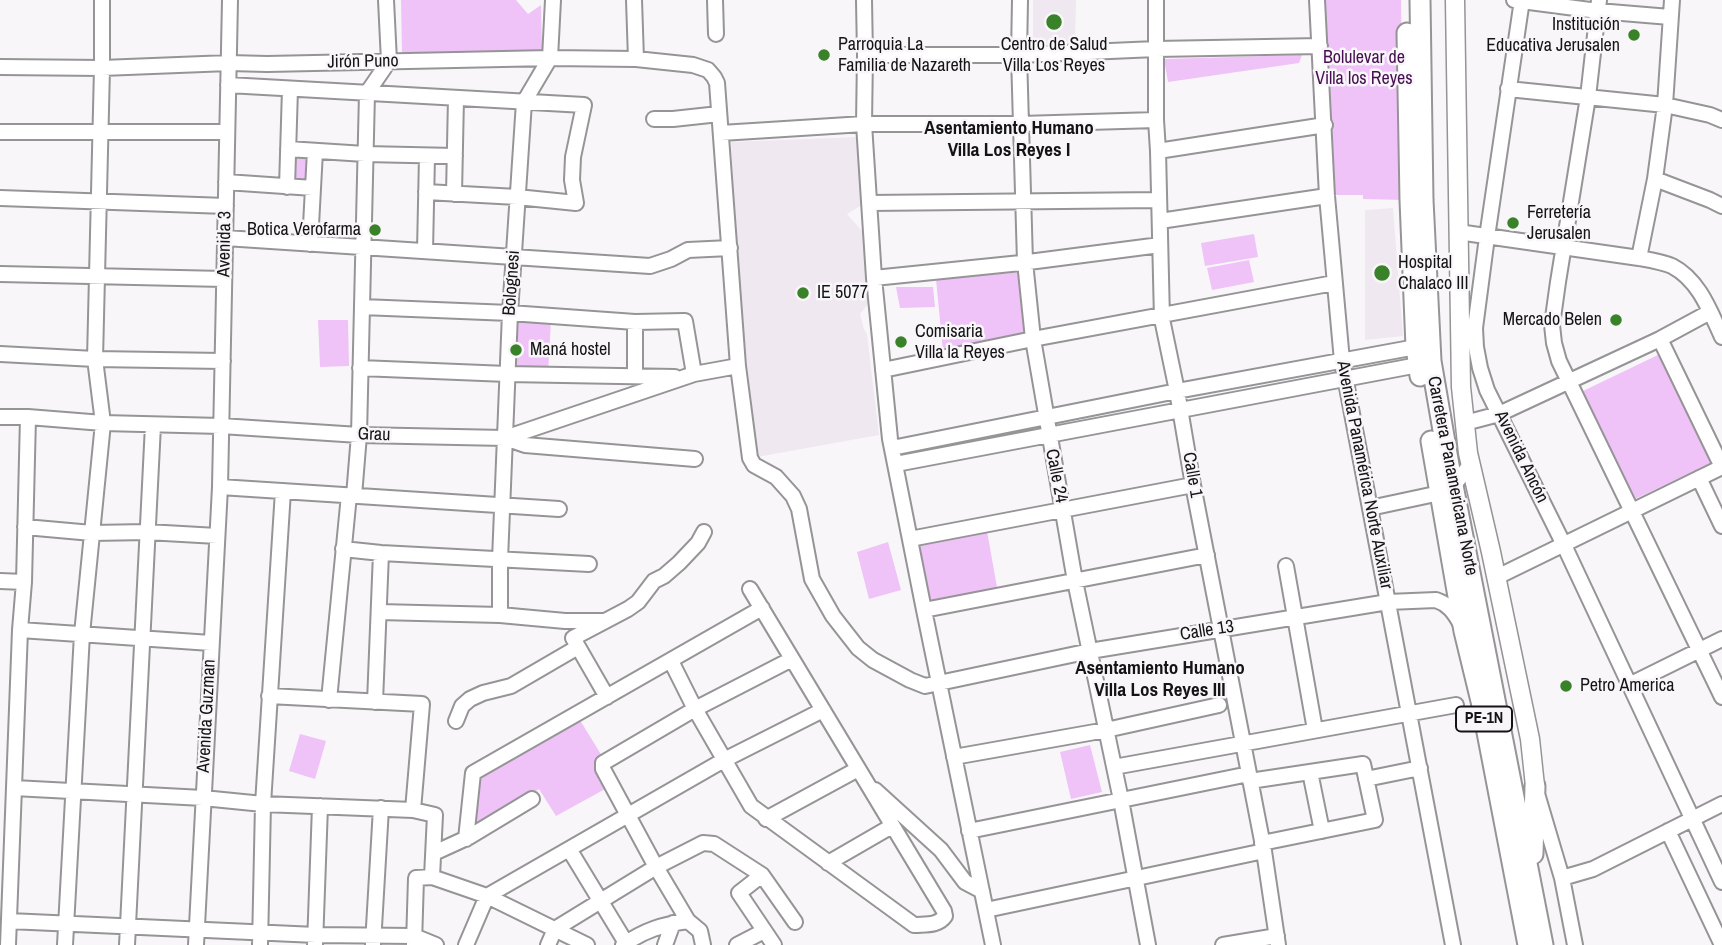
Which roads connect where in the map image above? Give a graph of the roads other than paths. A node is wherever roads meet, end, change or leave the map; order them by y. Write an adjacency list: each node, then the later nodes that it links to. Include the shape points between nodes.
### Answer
1 (102, 0): 28 (street)
2 (230, 0): 26 (street, Avenida 3)
3 (386, 0): 25 (street)
4 (553, 0): 23 (street, Bolognesi)
5 (634, 0): 24 (street)
6 (715, 0): 18 (street)
7 (864, 0): 21 (street)
8 (1020, 0): 22 (street, Calle 24)
9 (1156, 0): 20 (street, Calle 1)
10 (1317, 0): 19 (street, Avenida Panamérica Norte Auxiliar)
11 (1406, 0): 96 (highway, Carretera Panamericana Norte / PE-1N)
12 (1420, 0): 131 (highway, Carretera Panamericana Norte / PE-1N, via 1429,344)
13 (1455, 0): 70 (main road)
14 (1519, 0): 16 (street); 31 (street, Avenida Ancón)
15 (1672, 0): 17 (street)
16 (1599, 6): 17 (street); 33 (street)
17 (1670, 17): 36 (street)
18 (716, 34)
19 (1320, 46): 20 (street); 43 (street, Avenida Panamérica Norte Auxiliar)
20 (1157, 49): 22 (street); 39 (street, Calle 1)
21 (865, 55): 22 (street); 41 (street)
22 (1020, 55): 42 (street, Calle 24)
23 (550, 58): 24 (street, Jirón Puno); 25 (street, Jirón Puno); 35 (street, Bolognesi)
24 (636, 58): 37 (street, Jirón Puno, via 708,70 717,83)
25 (389, 61): 26 (street, Jirón Puno); 32 (street)
26 (229, 63): 28 (street, Jirón Puno); 29 (street, Avenida 3)
27 (0, 66): 28 (street, Jirón Puno)
28 (102, 68): 45 (street)
29 (228, 85): 30 (street); 46 (street, Avenida 3)
30 (290, 89): 32 (street); 48 (street)
31 (1508, 89): 33 (street); 71 (street, Avenida Ancón)
32 (367, 93): 34 (street); 51 (street)
33 (1588, 97): 36 (street); 77 (street)
34 (456, 98): 35 (street); 53 (street)
35 (524, 102): 61 (street, Bolognesi); 61 (street, via 584,105 573,157 576,203)
36 (1665, 105): 40 (street); 54 (street)
37 (719, 114): 38 (street); 47 (street)
38 (654, 119)
39 (1156, 120): 42 (street); 50 (street, Calle 1)
40 (1722, 120)
41 (864, 124): 42 (street); 47 (street); 66 (street)
42 (1021, 124): 65 (street, Calle 24)
43 (1325, 125): 50 (street); 60 (street, Avenida Panamérica Norte Auxiliar)
44 (0, 132): 45 (street)
45 (101, 132): 46 (street); 64 (street)
46 (227, 132): 55 (street, Avenida 3)
47 (721, 133): 76 (street)
48 (288, 149): 49 (street); 56 (street)
49 (316, 150): 51 (street); 57 (street)
50 (1158, 151): 63 (street, Calle 1)
51 (365, 154): 52 (street); 75 (street)
52 (427, 156): 53 (street); 58 (street)
53 (455, 156): 59 (street)
54 (1655, 179): 68 (street); 80 (street)
55 (226, 182): 56 (street); 67 (street, Avenida 3)
56 (287, 187): 57 (street)
57 (313, 188): 73 (street)
58 (426, 192): 59 (street); 78 (street)
59 (454, 194): 61 (street)
60 (1327, 196): 69 (street); 86 (street, Avenida Panamérica Norte Auxiliar)
61 (517, 197): 79 (street, Bolognesi)
62 (0, 198): 64 (street)
63 (1159, 200): 65 (street); 69 (street, Calle 1)
64 (99, 201): 67 (street); 83 (street)
65 (1023, 201): 66 (street); 81 (street, Calle 24)
66 (869, 203): 84 (street)
67 (226, 206): 72 (street, Avenida 3)
68 (1722, 206)
69 (1160, 221): 74 (street, Calle 1)
70 (1458, 232): 71 (street); 108 (main road)
71 (1486, 237): 77 (street); 109 (street, Avenida Ancón, via 1475,328)
72 (225, 238): 73 (street); 85 (street, Avenida 3)
73 (310, 244): 75 (street)
74 (1160, 246): 81 (street); 90 (street, Calle 1)
75 (363, 247): 78 (street); 87 (street)
76 (730, 248): 79 (street, via 688,250 650,266); 100 (street)
77 (1564, 248): 80 (street); 107 (street, via 1552,325 1553,342)
78 (425, 251): 79 (street)
79 (514, 256): 89 (street, Bolognesi)
80 (1639, 258): 88 (street, via 1664,263 1682,273)
81 (1025, 262): 84 (street); 93 (street, Calle 24)
82 (0, 274): 83 (street)
83 (97, 276): 85 (street); 97 (street)
84 (874, 278): 102 (street)
85 (224, 279): 98 (street, Avenida 3)
86 (1334, 283): 90 (street); 99 (street, Avenida Panamérica Norte Auxiliar)
87 (362, 307): 89 (street); 101 (street)
88 (1710, 312): 92 (street); 94 (street)
89 (510, 313): 91 (street); 103 (street, Bolognesi)
90 (1161, 315): 93 (street); 110 (street, Calle 1)
91 (635, 322): 104 (street); 105 (street, via 685,321)
92 (1722, 337)
93 (1033, 339): 102 (street); 115 (street, Calle 24)
94 (1660, 339): 107 (street); 127 (street)
95 (0, 354): 97 (street)
96 (1417, 356): 99 (street); 106 (street); 131 (highway, Carretera Panamericana Norte / PE-1N)
97 (95, 359): 98 (street); 116 (street)
98 (223, 361): 119 (street, Avenida 3)
99 (1342, 361): 106 (street, Avenida Panamérica Norte Auxiliar); 110 (street)
100 (738, 366): 105 (street, Grau); 177 (street, via 750,458 793,496 812,579 834,616 873,660 925,686)
101 (360, 368): 103 (street); 120 (street)
102 (883, 370): 123 (street)
103 (507, 374): 104 (street); 122 (street, Bolognesi)
104 (635, 376): 105 (street)
105 (690, 376): 122 (street, Grau)
106 (1345, 379): 111 (street); 136 (street, Avenida Panamérica Norte Auxiliar)
107 (1569, 382): 112 (street); 138 (street)
108 (1461, 387): 109 (street); 117 (main road)
109 (1487, 390): 112 (street, Avenida Ancón)
110 (1177, 391): 111 (street, Calle 1); 115 (street)
111 (1180, 410): 121 (street); 129 (street, Calle 1)
112 (1499, 414): 117 (street); 146 (street, Avenida Ancón)
113 (0, 417): 114 (street, Grau)
114 (28, 418): 116 (street, Grau); 140 (street)
115 (1045, 418): 121 (street, Calle 24); 123 (street)
116 (103, 423): 118 (street, Grau); 143 (street)
117 (1465, 423): 126 (main road)
118 (153, 425): 119 (street, Grau); 141 (street)
119 (221, 426): 120 (street, Grau); 130 (street, Avenida 3)
120 (359, 435): 122 (street, Grau); 133 (street)
121 (1048, 435): 125 (street); 137 (street, Calle 24)
122 (505, 438): 124 (street, via 525,445); 134 (street, Bolognesi)
123 (892, 448): 125 (street)
124 (695, 459)
125 (896, 464): 145 (street)
126 (1471, 464): 131 (street); 153 (main road)
127 (1722, 467): 128 (street)
128 (1699, 478): 138 (street); 139 (street)
129 (1193, 485): 137 (street); 149 (street, Calle 1)
130 (220, 487): 132 (street); 144 (street, Avenida Guzman)
131 (1447, 490): 136 (street); 167 (highway, Carretera Panamericana Norte / PE-1N); 232 (highway, Carretera Panamericana Norte / PE-1N)
132 (283, 491): 133 (street); 179 (street)
133 (351, 496): 134 (street); 147 (street)
134 (503, 505): 135 (street); 150 (street, Bolognesi)
135 (559, 509)
136 (1370, 509): 158 (street, Avenida Panamérica Norte Auxiliar)
137 (1063, 510): 145 (street); 155 (street, Calle 24)
138 (1632, 510): 146 (street); 173 (street)
139 (1722, 526)
140 (25, 527): 143 (street); 156 (street)
141 (147, 532): 143 (street); 144 (street); 169 (street)
142 (704, 532): 164 (street, via 638,602)
143 (92, 533): 168 (street)
144 (217, 536): 171 (street, Avenida Guzman)
145 (910, 538): 160 (street)
146 (1563, 543): 153 (street); 178 (street, Avenida Ancón)
147 (343, 549): 148 (street); 182 (street)
148 (381, 553): 150 (street); 161 (street)
149 (1207, 555): 155 (street); 165 (street, Calle 1)
150 (500, 560): 151 (street); 162 (street, Bolognesi)
151 (589, 564)
152 (1286, 566): 163 (street)
153 (1497, 576): 201 (main road)
154 (0, 581): 156 (street)
155 (1075, 581): 160 (street); 174 (street, Calle 24)
156 (24, 582): 166 (street)
157 (750, 589): 159 (street)
158 (1388, 602): 163 (street, Calle 13); 167 (street, Calle 13, via 1443,602); 188 (street, Avenida Panamérica Norte Auxiliar)
159 (762, 608): 175 (street); 176 (street)
160 (924, 610): 177 (street)
161 (379, 612): 162 (street); 183 (street)
162 (500, 615): 164 (street)
163 (1295, 617): 165 (street, Calle 13); 191 (street)
164 (603, 621): 172 (street, via 573,638)
165 (1221, 629): 174 (street, Calle 13); 192 (street, Calle 1)
166 (20, 630): 168 (street); 202 (street)
167 (1464, 631): 267 (highway, Carretera Panamericana Norte / PE-1N)
168 (82, 635): 169 (street); 203 (street)
169 (142, 639): 171 (street); 204 (street)
170 (1722, 639): 173 (street)
171 (211, 643): 205 (street, Avenida Guzman)
172 (578, 647): 180 (street); 189 (street, via 511,686 470,699 461,706)
173 (1699, 650): 178 (street); 181 (street)
174 (1090, 651): 177 (street, Calle 13); 190 (street, Calle 24)
175 (792, 659): 186 (street); 187 (street)
176 (671, 661): 180 (street); 186 (street)
177 (939, 683): 193 (street)
178 (1629, 685): 215 (street, Avenida Ancón)
179 (269, 696): 182 (street); 208 (street)
180 (607, 697): 220 (street, via 473,773)
181 (1722, 697)
182 (329, 700): 183 (street)
183 (374, 702): 212 (street, via 422,704)
184 (1219, 705): 190 (street)
185 (1456, 705): 188 (street)
186 (695, 709): 194 (street); 213 (street, via 603,763)
187 (823, 709): 194 (street); 198 (street)
188 (1409, 713): 191 (street); 196 (street, Avenida Panamérica Norte Auxiliar)
189 (456, 721)
190 (1106, 730): 193 (street); 195 (street, Calle 24)
191 (1315, 730): 192 (street)
192 (1243, 743): 195 (street); 199 (street, Calle 1)
193 (954, 757): 217 (street)
194 (724, 760): 213 (street); 214 (street, via 751,806)
195 (1114, 767): 207 (street, Calle 24)
196 (1420, 768): 200 (street); 266 (street, Avenida Panamérica Norte Auxiliar)
197 (1310, 772): 199 (street); 200 (street, via 1363,764); 218 (street)
198 (861, 774): 214 (street); 216 (street); 233 (street, via 941,850 965,882)
199 (1250, 778): 207 (street); 221 (street, Calle 1)
200 (1366, 779): 218 (street, via 1375,820)
201 (1535, 786): 229 (street); 232 (highway)
202 (14, 788): 203 (street); 231 (street)
203 (73, 790): 204 (street); 240 (street)
204 (134, 794): 205 (street); 241 (street)
205 (203, 798): 208 (street); 243 (street, Avenida Guzman)
206 (532, 799): 220 (street)
207 (1121, 800): 217 (street); 228 (street, Calle 24)
208 (263, 804): 210 (street); 245 (street)
209 (1722, 804): 215 (street)
210 (320, 806): 211 (street); 246 (street)
211 (381, 808): 212 (street); 248 (street)
212 (413, 810): 223 (street, via 435,816)
213 (629, 814): 222 (street); 225 (street)
214 (766, 819): 224 (street)
215 (1693, 819): 219 (street); 230 (street, Avenida Ancón)
216 (892, 826): 224 (street); 224 (street, via 944,911 937,923 914,925)
217 (970, 831): 233 (street)
218 (1322, 831): 221 (street)
219 (1668, 831): 229 (street, via 1593,869); 270 (street)
220 (466, 839): 223 (street)
221 (1263, 847): 228 (street); 247 (street, Calle 1)
222 (569, 849): 234 (street); 235 (street)
223 (433, 853): 227 (street)
224 (828, 863)
225 (656, 867): 226 (street, via 703,843 713,844); 235 (street); 238 (street)
226 (762, 874): 239 (street); 244 (street, via 739,893)
227 (432, 877): 234 (street); 249 (street, via 416,878)
228 (1135, 877): 236 (street); 264 (street, Calle 24)
229 (1562, 878): 269 (street)
230 (1722, 882)
231 (5, 883): 237 (street)
232 (1531, 886): 268 (highway, Carretera Panamericana Norte / PE-1N)
233 (982, 891): 236 (street)
234 (487, 896): 242 (street); 256 (street)
235 (601, 901): 242 (street); 250 (street)
236 (986, 910): 263 (street)
237 (9, 921): 240 (street); 251 (street)
238 (680, 922): 250 (street, via 642,933); 259 (street); 260 (street, via 700,931)
239 (795, 922)
240 (65, 924): 241 (street); 252 (street)
241 (128, 927): 243 (street); 253 (street)
242 (555, 929): 257 (street); 258 (street)
243 (197, 930): 245 (street); 254 (street, Avenida Guzman)
244 (764, 931): 261 (street); 262 (street)
245 (261, 939): 246 (street)
246 (316, 940): 248 (street)
247 (1278, 940): 265 (street)
248 (374, 941): 249 (street)
249 (414, 941): 255 (street)
250 (625, 944)
251 (8, 945)
252 (65, 945)
253 (127, 945)
254 (196, 945)
255 (436, 945)
256 (466, 945)
257 (548, 945)
258 (587, 945)
259 (664, 945)
260 (703, 945)
261 (737, 945)
262 (774, 945)
263 (993, 945)
264 (1148, 945)
265 (1223, 945)
266 (1454, 945)
267 (1528, 945)
268 (1543, 945)
269 (1575, 945)
270 (1722, 945)

